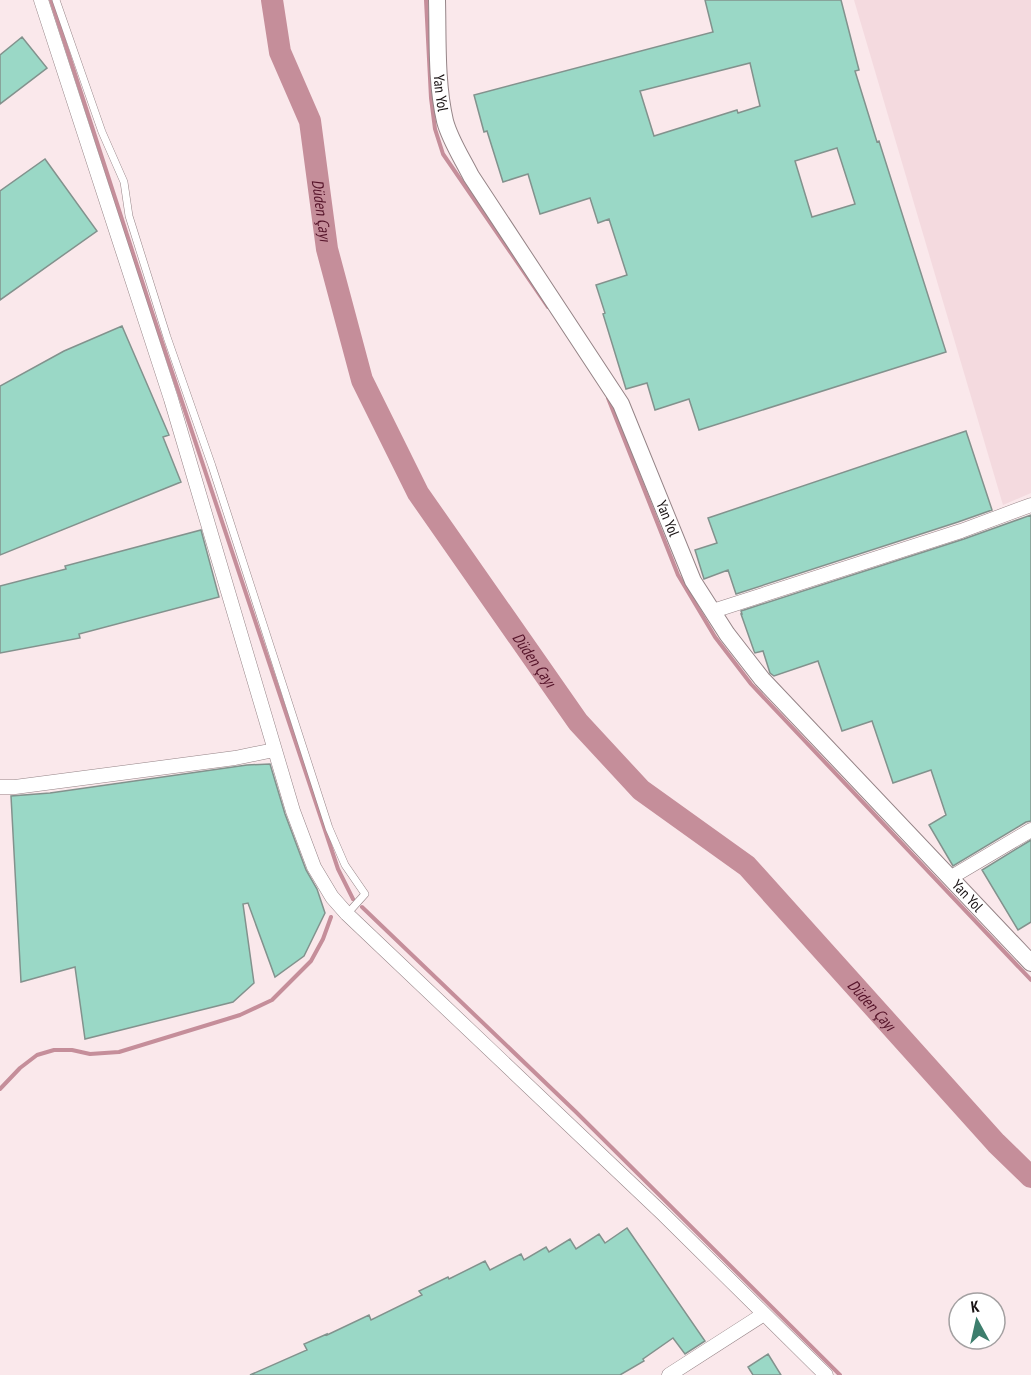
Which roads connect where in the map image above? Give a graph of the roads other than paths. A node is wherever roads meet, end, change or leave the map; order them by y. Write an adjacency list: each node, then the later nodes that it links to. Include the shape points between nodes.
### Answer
1 (41, 0): 4 (street)
2 (56, 0): 4 (lane, via 102,132 124,182)
3 (437, 0): 6 (street, Yan Yol, via 441,91 450,136 471,176 621,404 693,581)
4 (143, 286): 7 (street, via 171,399); 11 (lane, via 167,337 212,466 329,828 345,865 365,894)
5 (1031, 505): 6 (street)
6 (712, 611): 10 (street, Yan Yol, via 762,679)
7 (274, 750): 8 (street, via 236,759); 11 (street, via 314,867)
8 (0, 787)
9 (1031, 830): 10 (street)
10 (950, 878): 12 (street, Yan Yol)
11 (347, 914): 13 (street)
12 (1031, 963)
13 (764, 1314): 14 (street); 15 (street)
14 (669, 1375)
15 (826, 1375)

